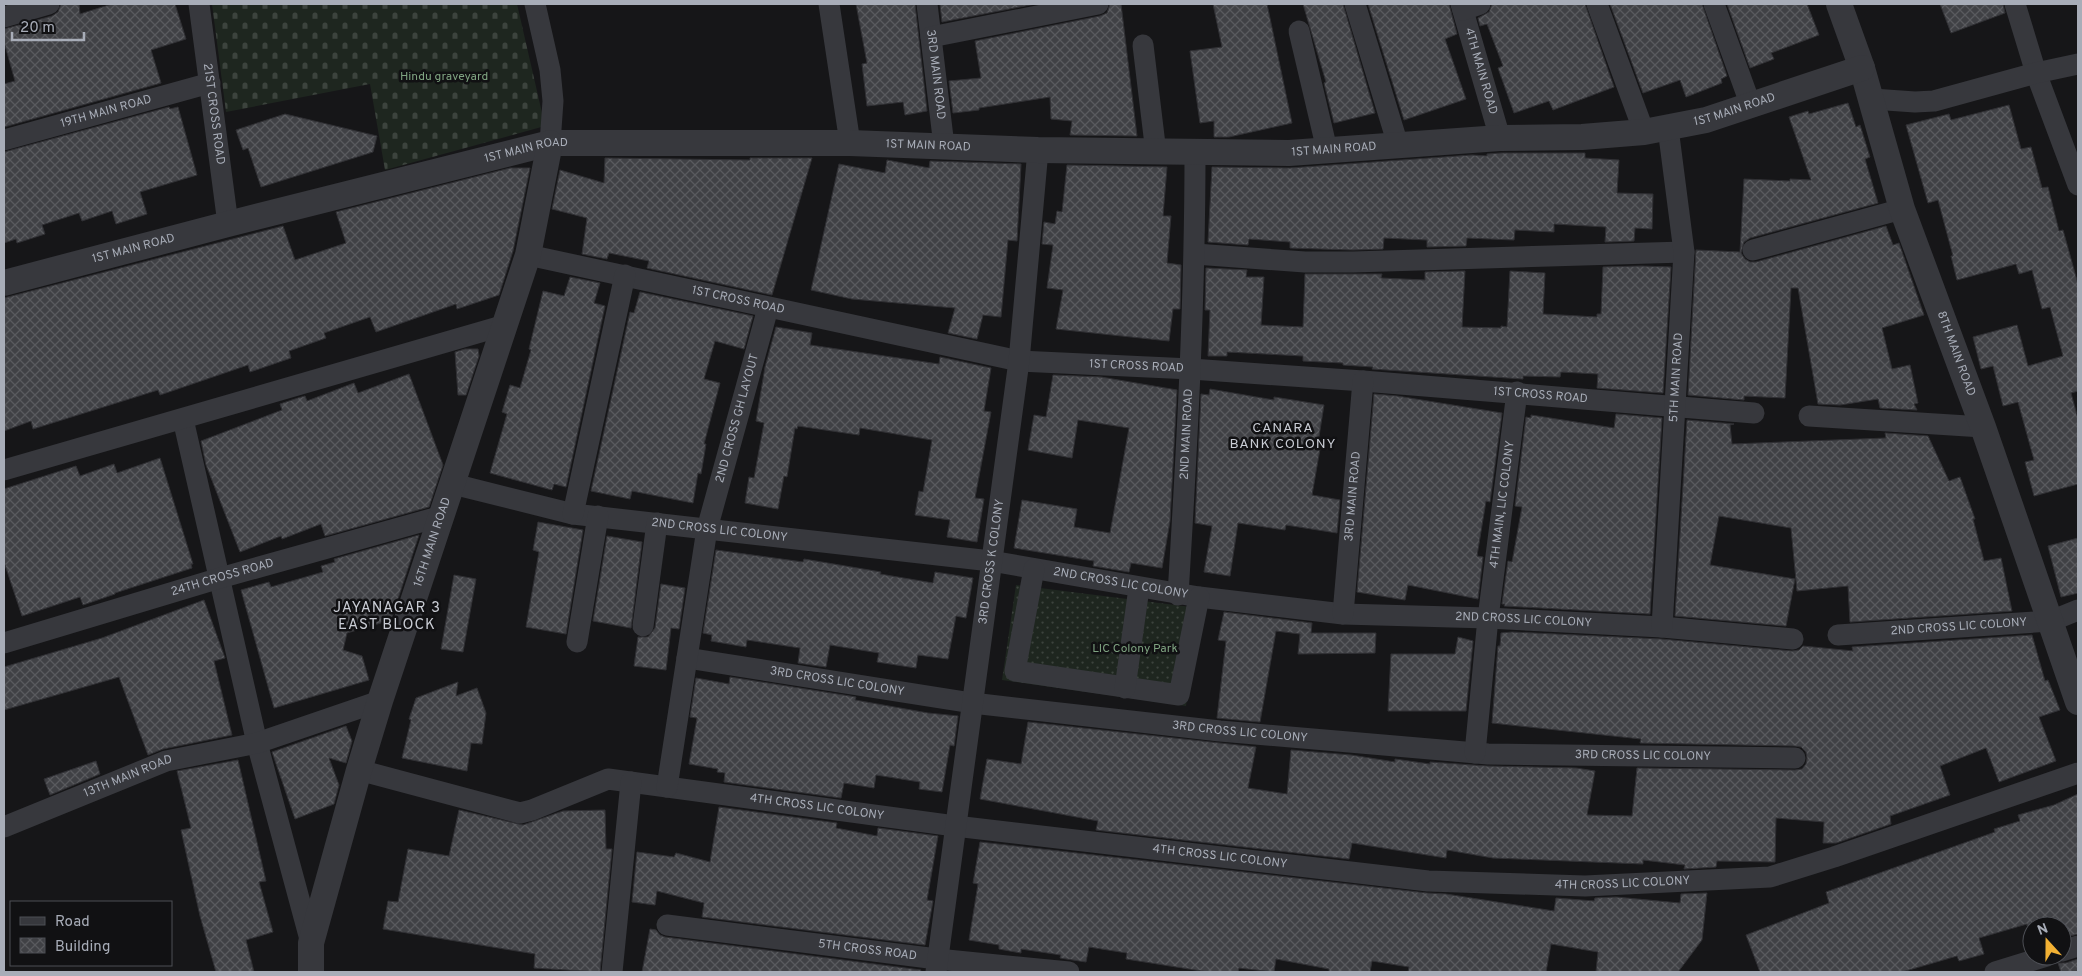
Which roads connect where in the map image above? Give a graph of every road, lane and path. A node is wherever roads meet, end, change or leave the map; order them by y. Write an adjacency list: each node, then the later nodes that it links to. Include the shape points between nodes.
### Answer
1 (49, 4): 13 (street)
2 (200, 4): 20 (street, 21ST CROSS ROAD)
3 (535, 4): 26 (street, via 550,70 553,101)
4 (829, 4): 27 (street)
5 (927, 4): 15 (street, 3RD MAIN ROAD)
6 (1098, 4): 15 (street)
7 (1355, 4): 29 (street)
8 (1597, 4): 23 (street, 5TH MAIN ROAD)
9 (1714, 4): 22 (street)
10 (1839, 4): 18 (street, 8TH MAIN ROAD)
11 (2015, 4): 19 (street)
12 (1468, 6): 24 (street, 4TH MAIN ROAD)
13 (4, 17)
14 (1299, 31): 31 (street)
15 (931, 37): 28 (street, 3RD MAIN ROAD)
16 (1144, 45): 33 (street)
17 (2078, 64): 19 (street)
18 (1862, 68): 21 (street, 8TH MAIN ROAD); 22 (street, 1ST MAIN ROAD)
19 (2036, 73): 21 (street, via 1934,100); 34 (street)
20 (210, 83): 25 (street, 19TH MAIN ROAD); 36 (street, 21ST CROSS ROAD)
21 (1872, 99): 35 (street, 8TH MAIN ROAD)
22 (1751, 106): 23 (street, 1ST MAIN ROAD, via 1706,120)
23 (1656, 130): 24 (street, 1ST MAIN ROAD, via 1582,137); 38 (street, 5TH MAIN ROAD)
24 (1500, 138): 29 (street, 1ST MAIN ROAD)
25 (4, 140)
26 (550, 143): 27 (street, 1ST MAIN ROAD); 36 (street, 1ST MAIN ROAD); 40 (street, 16TH MAIN ROAD)
27 (850, 143): 28 (street, 1ST MAIN ROAD)
28 (944, 146): 30 (street, 1ST MAIN ROAD)
29 (1398, 146): 31 (street, 1ST MAIN ROAD)
30 (1038, 150): 33 (street, 1ST MAIN ROAD); 45 (street, 3RD CROSS K COLONY)
31 (1327, 150): 32 (street, 1ST MAIN ROAD)
32 (1195, 152): 33 (street, 1ST MAIN ROAD); 39 (street, 2ND MAIN ROAD)
33 (1156, 153)
34 (2078, 185)
35 (1902, 209): 37 (street); 53 (street, 8TH MAIN ROAD)
36 (228, 224): 42 (street, 1ST MAIN ROAD)
37 (1752, 250)
38 (1684, 252): 39 (street, via 1353,262); 49 (street, 5TH MAIN ROAD)
39 (1195, 254): 46 (street, 2ND MAIN ROAD)
40 (528, 255): 41 (street, 1ST CROSS ROAD); 44 (street, 16TH MAIN ROAD)
41 (626, 275): 43 (street, 1ST CROSS ROAD); 56 (street)
42 (4, 283)
43 (768, 308): 45 (street, 1ST CROSS ROAD); 60 (street, 2ND CROSS GH LAYOUT)
44 (505, 324): 52 (street); 55 (street, 16TH MAIN ROAD)
45 (1019, 361): 46 (street, 1ST CROSS ROAD); 61 (street, 3RD CROSS K COLONY)
46 (1191, 369): 47 (street, 1ST CROSS ROAD); 65 (street, 2ND MAIN ROAD)
47 (1363, 381): 48 (street, 1ST CROSS ROAD); 68 (street, 3RD MAIN ROAD)
48 (1517, 392): 49 (street, 1ST CROSS ROAD); 69 (street, 4TH MAIN, LIC COLONY)
49 (1674, 406): 50 (street, 1ST CROSS ROAD); 72 (street, 5TH MAIN ROAD)
50 (1754, 413)
51 (1809, 416): 53 (street)
52 (182, 419): 54 (street); 63 (street, 16TH MAIN ROAD)
53 (1983, 427): 70 (street, 8TH MAIN ROAD)
54 (4, 470)
55 (453, 484): 56 (street, 2ND CROSS LIC COLONY); 57 (street, 16TH MAIN ROAD)
56 (573, 514): 58 (street, 2ND CROSS LIC COLONY)
57 (442, 516): 63 (street, 24TH CROSS ROAD); 80 (street, 16TH MAIN ROAD)
58 (598, 516): 59 (street, 2ND CROSS LIC COLONY); 75 (street)
59 (658, 523): 60 (street, 2ND CROSS LIC COLONY); 71 (street)
60 (707, 529): 61 (street, 2ND CROSS LIC COLONY); 77 (street, 2ND CROSS GH LAYOUT)
61 (991, 561): 62 (street, 2ND CROSS LIC COLONY); 82 (street, 3RD CROSS K COLONY)
62 (1034, 569): 64 (street, 2ND CROSS LIC COLONY); 78 (street, via 1015,671)
63 (220, 578): 76 (street, 24TH CROSS ROAD); 84 (street, 16TH MAIN ROAD)
64 (1139, 588): 65 (street, 2ND CROSS LIC COLONY); 79 (street)
65 (1178, 595): 66 (street, 2ND CROSS LIC COLONY)
66 (1199, 597): 68 (street, 2ND CROSS LIC COLONY); 79 (street, via 1179,695)
67 (2078, 610): 70 (street, 2ND CROSS LIC COLONY)
68 (1343, 614): 69 (street, 2ND CROSS LIC COLONY)
69 (1488, 618): 72 (street, 2ND CROSS LIC COLONY); 85 (street, 4TH MAIN, LIC COLONY)
70 (2051, 620): 73 (street, 2ND CROSS LIC COLONY); 81 (street, 8TH MAIN ROAD)
71 (644, 626)
72 (1662, 628): 74 (street, 2ND CROSS LIC COLONY)
73 (1838, 635)
74 (1793, 639)
75 (577, 642)
76 (4, 643)
77 (687, 658): 82 (street, 3RD CROSS LIC COLONY); 90 (street, 2ND CROSS GH LAYOUT)
78 (1100, 684): 79 (street); 83 (street)
79 (1125, 688)
80 (380, 701): 84 (street, 13TH MAIN ROAD); 87 (street, 16TH MAIN ROAD)
81 (2078, 702)
82 (972, 703): 83 (street, 3RD CROSS LIC COLONY); 91 (street, 3RD CROSS K COLONY)
83 (1096, 716): 85 (street, 3RD CROSS LIC COLONY, via 1220,731)
84 (257, 743): 92 (street, 13TH MAIN ROAD, via 166,761); 94 (street, 16TH MAIN ROAD)
85 (1475, 753): 86 (street, 3RD CROSS LIC COLONY)
86 (1795, 758)
87 (359, 770): 89 (street, 4TH CROSS LIC COLONY, via 520,813 604,779); 94 (street, 16TH MAIN ROAD)
88 (2078, 773): 91 (street, 4TH CROSS LIC COLONY, via 1834,857 1760,878 1585,886 1428,881)
89 (631, 782): 90 (street, 4TH CROSS LIC COLONY); 98 (street)
90 (667, 787): 91 (street, 4TH CROSS LIC COLONY)
91 (955, 826): 96 (street, 3RD CROSS K COLONY)
92 (4, 827)
93 (667, 925): 96 (street, 5TH CROSS ROAD)
94 (311, 943): 97 (street, 16TH MAIN ROAD)
95 (2022, 964): 100 (street)
96 (936, 965): 99 (street, 5TH CROSS ROAD)
97 (311, 972)
98 (612, 972)
99 (1069, 972)
100 (1995, 972)

